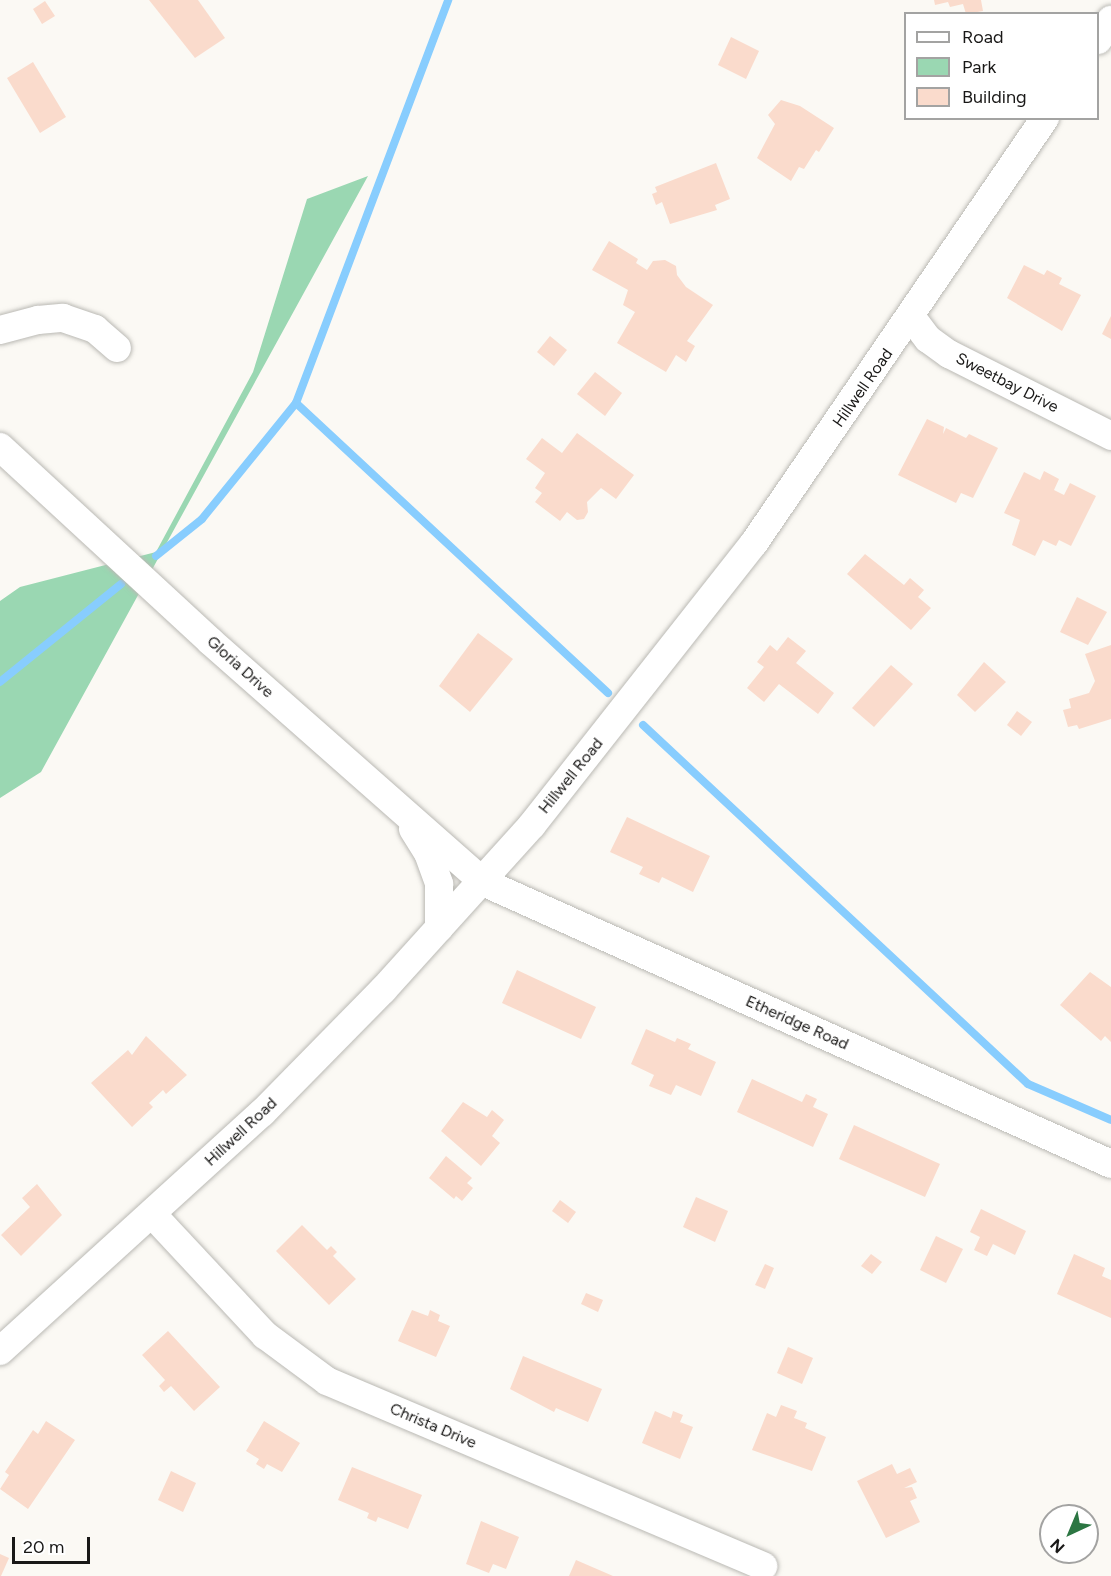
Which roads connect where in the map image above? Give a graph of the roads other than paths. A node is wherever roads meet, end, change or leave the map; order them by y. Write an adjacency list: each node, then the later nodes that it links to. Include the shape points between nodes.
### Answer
1 (1111, 20): 2 (street)
2 (1099, 38)
3 (1044, 120): 4 (street, Hillwell Road)
4 (912, 318): 7 (street, Sweetbay Drive, via 928,339 949,354); 10 (street, Hillwell Road, via 754,543 586,759)
5 (0, 330): 6 (street, via 63,318 95,329)
6 (117, 348)
7 (1111, 436)
8 (0, 447): 9 (street, Gloria Drive)
9 (405, 814): 10 (street, Gloria Drive); 11 (street, via 428,853 439,884)
10 (483, 882): 11 (street, Hillwell Road); 12 (street, Etheridge Road)
11 (439, 928): 13 (street, Hillwell Road, via 262,1113)
12 (1111, 1164)
13 (153, 1214): 14 (street, Hillwell Road); 15 (street, Christa Drive, via 265,1335 327,1381)
14 (0, 1351)
15 (763, 1566)

